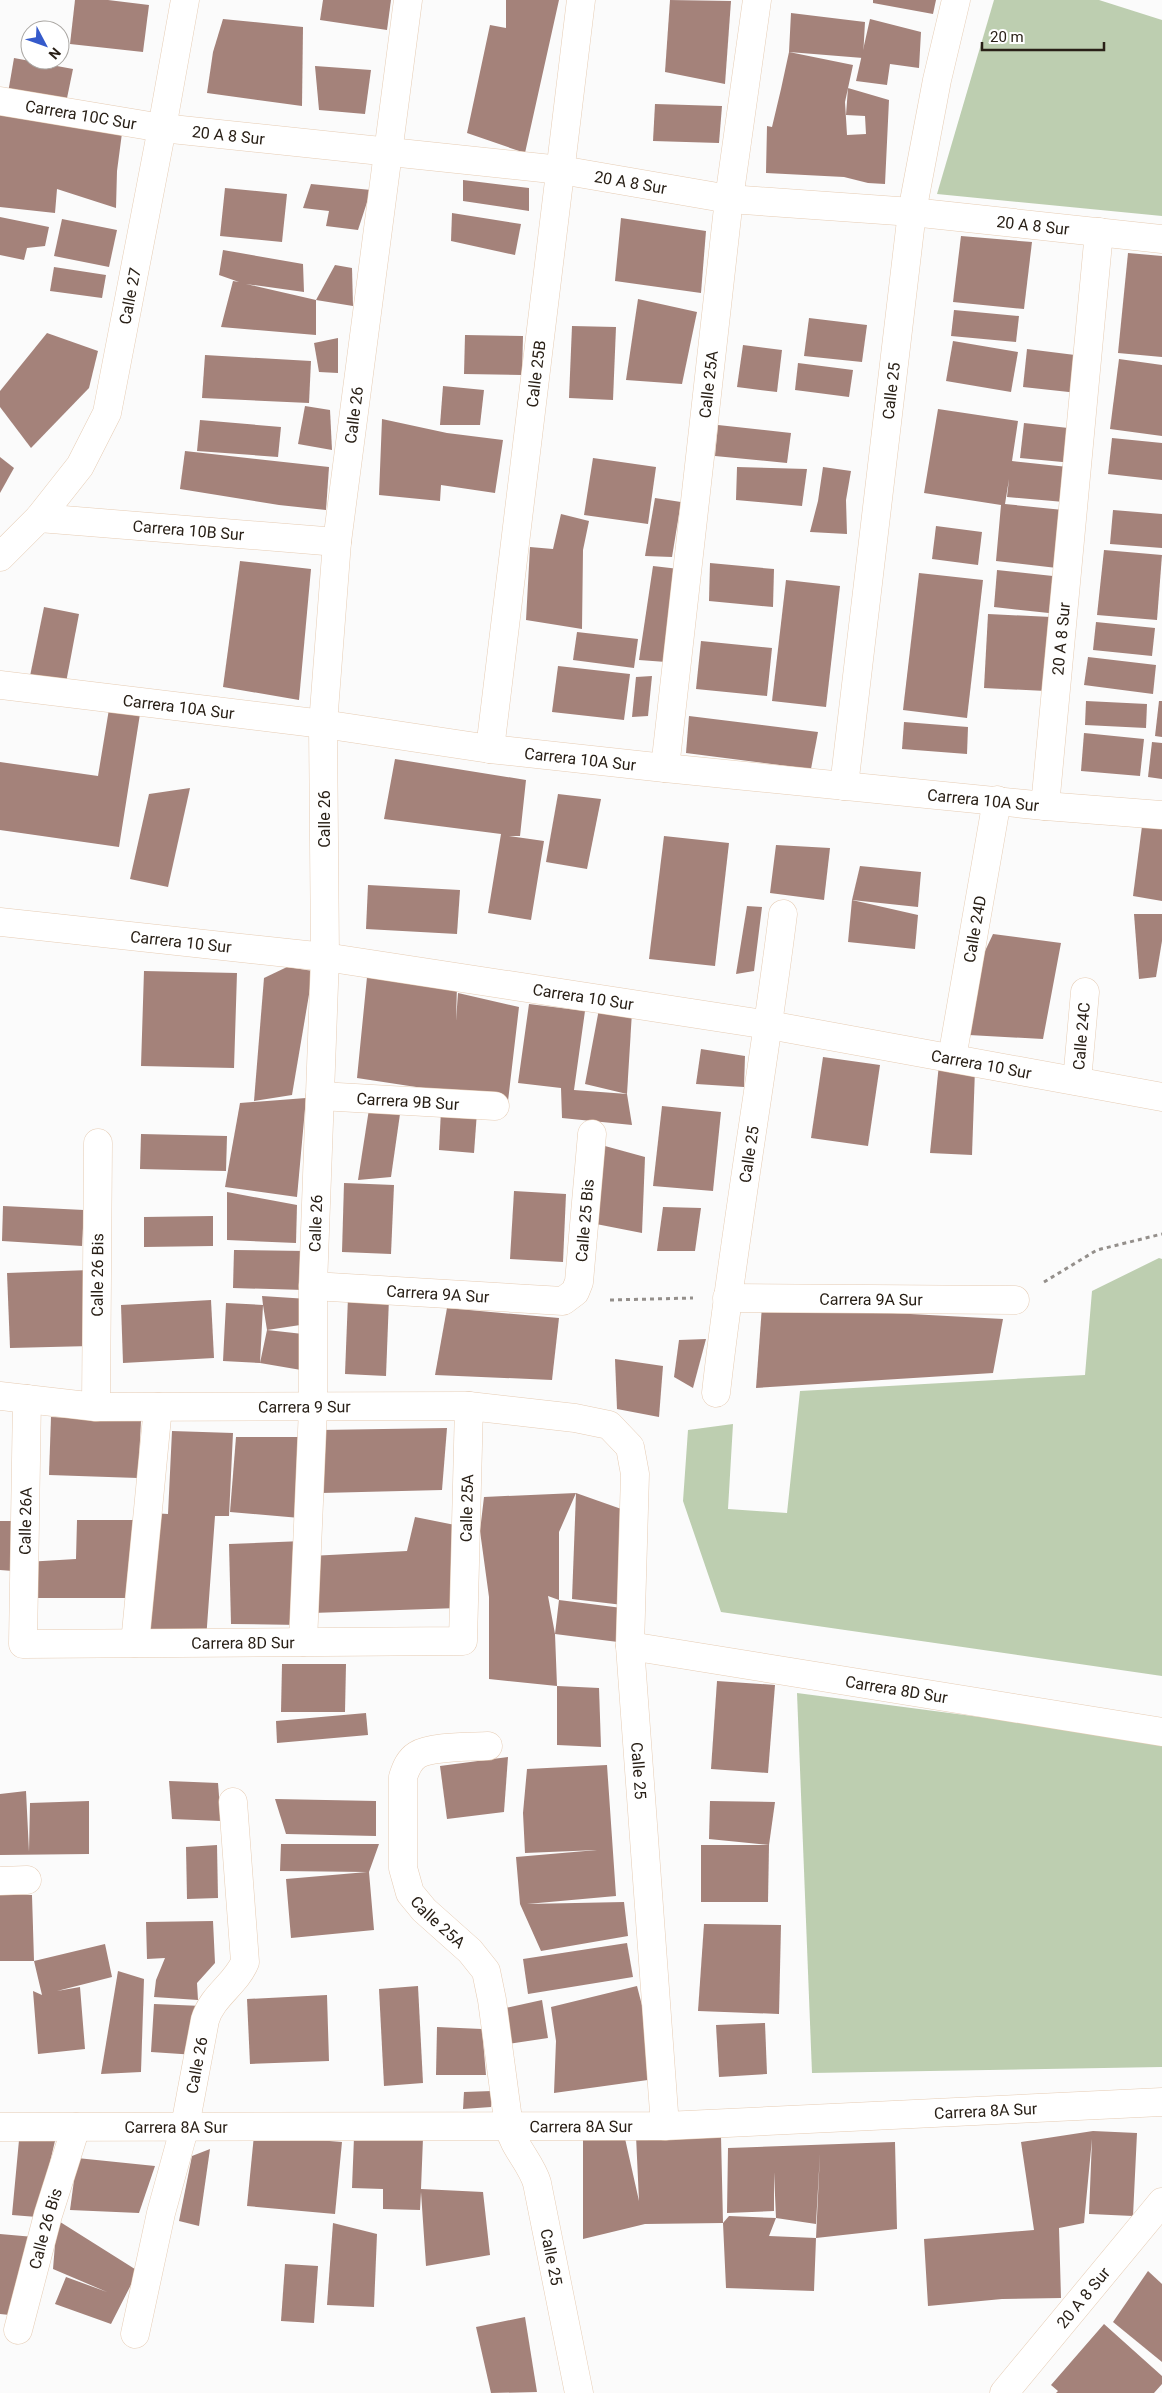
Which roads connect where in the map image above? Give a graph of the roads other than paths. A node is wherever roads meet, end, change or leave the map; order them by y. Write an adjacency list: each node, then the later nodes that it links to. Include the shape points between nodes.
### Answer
1 (184, 0): 7 (street, Calle 27)
2 (408, 0): 8 (street, Calle 26)
3 (581, 0): 9 (street, Calle 25B)
4 (756, 0): 10 (street, Calle 25A)
5 (956, 0): 11 (street, Calle 25)
6 (0, 101): 7 (street, Carrera 10C Sur)
7 (162, 128): 8 (street, 20 A 8 Sur); 14 (street, Calle 27, via 107,413 80,466)
8 (389, 154): 9 (street, 20 A 8 Sur); 15 (street, Calle 26)
9 (561, 170): 10 (street, 20 A 8 Sur); 19 (street, Calle 25B)
10 (729, 199): 11 (street, 20 A 8 Sur); 20 (street, Calle 25A)
11 (912, 212): 12 (street, 20 A 8 Sur); 21 (street, Calle 25)
12 (1099, 232): 13 (street, 20 A 8 Sur); 23 (street, 20 A 8 Sur)
13 (1162, 239)
14 (40, 518): 15 (street, Carrera 10B Sur); 16 (street, Calle 27)
15 (337, 542): 18 (street, Calle 26)
16 (0, 557)
17 (0, 685): 18 (street, Carrera 10A Sur)
18 (323, 724): 19 (street, Carrera 10A Sur); 27 (street, Calle 26)
19 (490, 749): 20 (street, Carrera 10A Sur)
20 (665, 768): 21 (street, Carrera 10A Sur)
21 (844, 786): 22 (street, Carrera 10A Sur)
22 (996, 800): 23 (street, Carrera 10A Sur); 30 (street, Calle 24D)
23 (1045, 806): 24 (street, Carrera 10A Sur)
24 (1162, 814)
25 (783, 914): 29 (street, Calle 25)
26 (0, 922): 27 (street, Carrera 10 Sur)
27 (324, 957): 29 (street, Carrera 10 Sur); 32 (street, Calle 26)
28 (1086, 992): 31 (street, Calle 24C)
29 (769, 1025): 30 (street, Carrera 10 Sur); 38 (street, Calle 25)
30 (952, 1058): 31 (street, Carrera 10 Sur)
31 (1077, 1081): 33 (street, Carrera 10 Sur)
32 (320, 1096): 34 (street, Carrera 9B Sur); 37 (street, Calle 26)
33 (1162, 1097)
34 (495, 1106)
35 (592, 1134): 40 (street, Calle 25 Bis, via 579,1282 575,1292)
36 (98, 1143): 43 (street, Calle 26 Bis)
37 (313, 1286): 40 (street, Carrera 9A Sur); 46 (street, Calle 26)
38 (726, 1298): 39 (street, Carrera 9A Sur); 41 (street, Calle 25)
39 (1015, 1300)
40 (563, 1301)
41 (716, 1393)
42 (13, 1397): 43 (street, Carrera 9 Sur); 51 (street, Calle 26A)
43 (96, 1406): 45 (street, Carrera 9 Sur)
44 (469, 1406): 46 (street, Carrera 9 Sur); 47 (street, Carrera 9 Sur); 48 (street, Calle 25A)
45 (158, 1407): 46 (street, Carrera 9 Sur); 50 (street)
46 (313, 1408): 49 (street, Calle 26)
47 (609, 1425): 52 (street, Calle 25, via 630,1447 635,1474)
48 (463, 1641): 49 (street, Carrera 8D Sur)
49 (302, 1642): 50 (street, Carrera 8D Sur)
50 (135, 1643): 51 (street, Carrera 8D Sur)
51 (23, 1644)
52 (630, 1646): 53 (street, Carrera 8D Sur); 60 (street, Calle 25)
53 (1162, 1732)
54 (488, 1746): 63 (street, Calle 25A, via 430,1750 418,1754 407,1765 403,1777 403,1868 410,1894 470,1951 486,1971)
55 (233, 1802): 59 (street, Calle 26, via 245,1962 207,2012)
56 (27, 1880): 57 (street)
57 (0, 1881)
58 (1162, 2102): 60 (street, Carrera 8A Sur)
59 (185, 2126): 62 (street, Carrera 8A Sur); 63 (street, Carrera 8A Sur); 66 (street, Calle 26, via 161,2213)
60 (664, 2126): 63 (street, Carrera 8A Sur)
61 (0, 2127): 62 (street, Carrera 8A Sur)
62 (76, 2127): 65 (street, Calle 26 Bis, via 48,2215)
63 (508, 2127): 67 (street, Calle 25, via 537,2184)
64 (1162, 2202): 68 (street, 20 A 8 Sur)
65 (18, 2330)
66 (135, 2334)
67 (579, 2393)
68 (1004, 2393)

